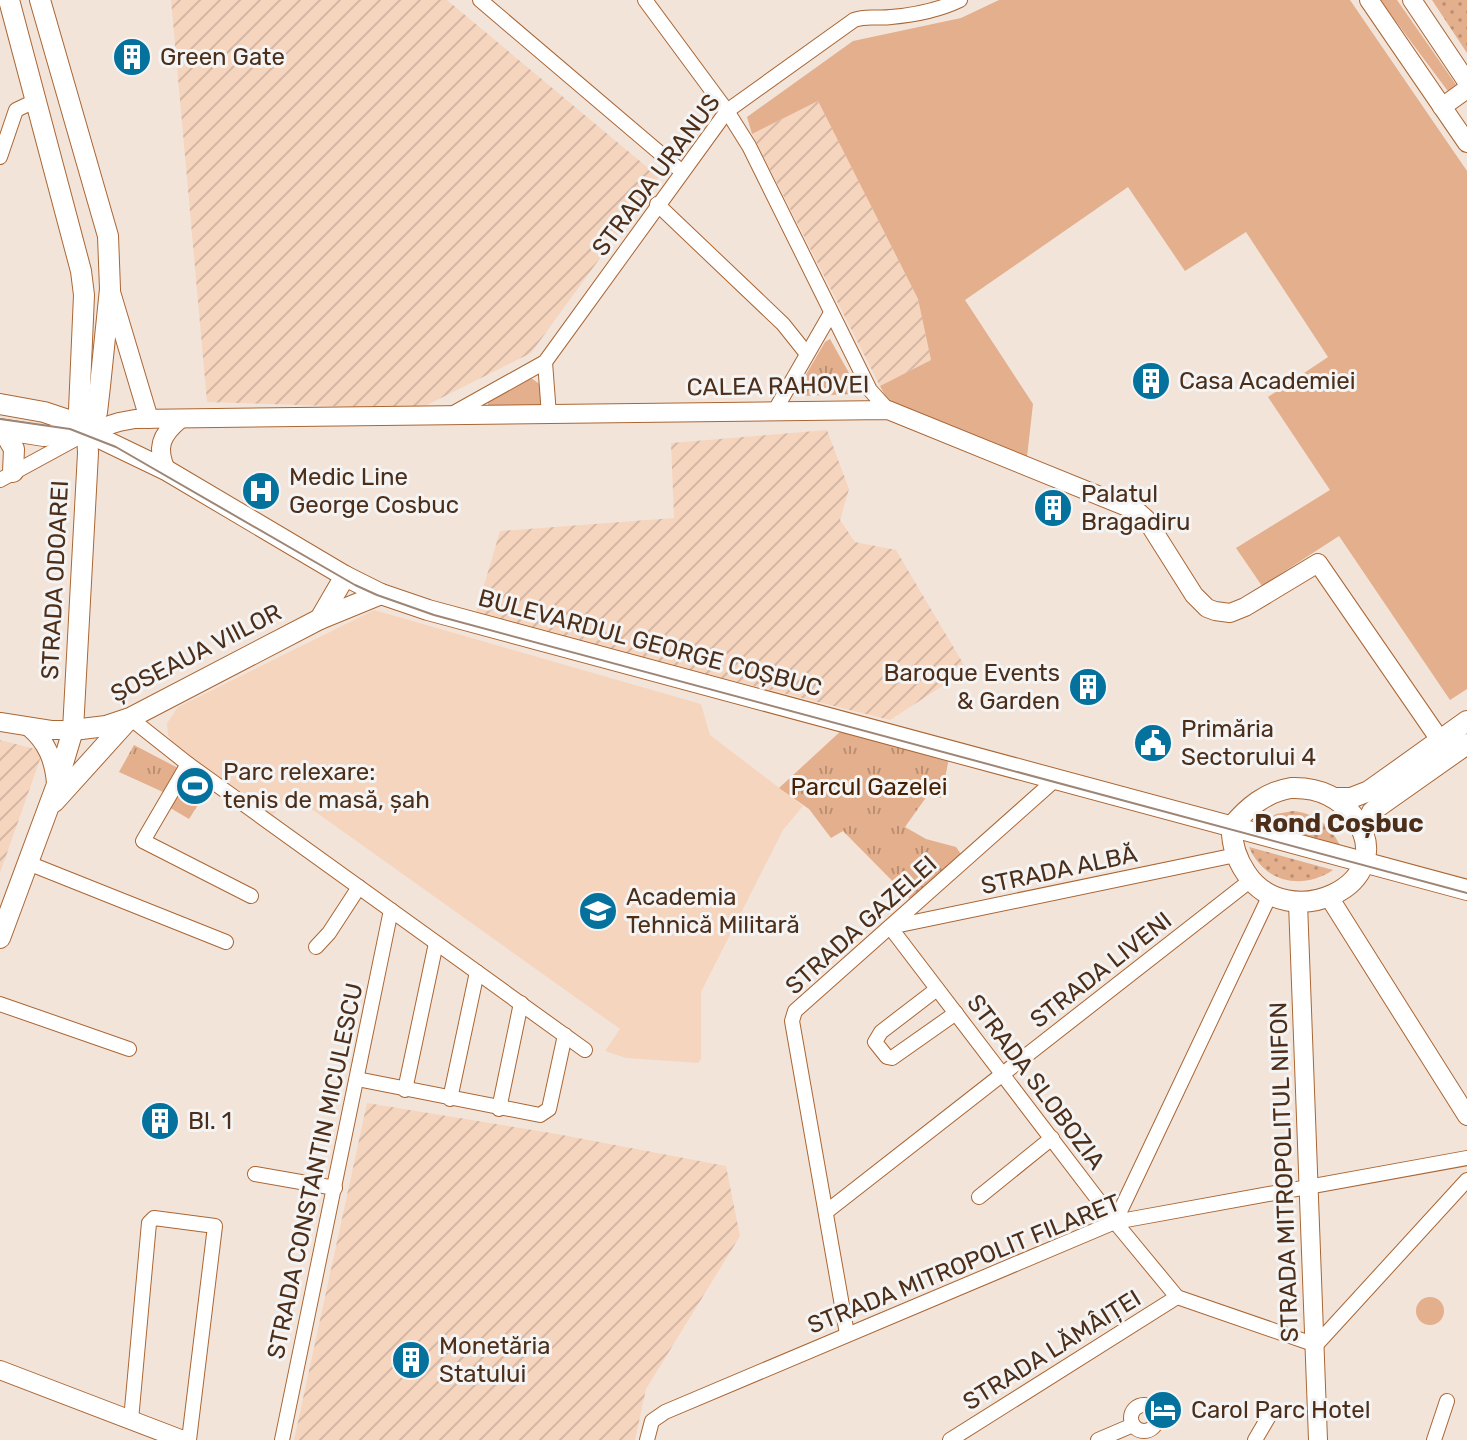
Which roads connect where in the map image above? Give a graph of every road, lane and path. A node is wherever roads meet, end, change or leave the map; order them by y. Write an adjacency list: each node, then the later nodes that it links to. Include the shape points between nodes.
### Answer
1 (40, 0): 8 (main road)
2 (480, 0): 17 (street)
3 (645, 0): 14 (street)
4 (960, 0): 14 (street, STRADA URANUS, via 888,18 863,10)
5 (1369, 0): 13 (street)
6 (1412, 0): 10 (street)
7 (7, 12): 9 (main road)
8 (58, 61): 9 (main road); 19 (main road, via 108,236)
9 (28, 69): 12 (main road)
10 (1467, 82)
11 (1467, 89): 13 (street)
12 (37, 100): 16 (street, via 16,110); 31 (main road, via 81,271 79,410)
13 (1442, 107): 15 (street)
14 (727, 111): 17 (street, STRADA URANUS); 20 (street)
15 (1467, 143)
16 (0, 157)
17 (681, 171): 18 (street, STRADA URANUS)
18 (657, 204): 21 (street, via 783,324); 22 (street, STRADA URANUS)
19 (110, 289): 28 (street); 31 (main road, via 97,412)
20 (831, 313): 21 (street); 24 (street, via 870,390)
21 (807, 354): 25 (street)
22 (545, 362): 26 (street); 27 (street, STRADA URANUS)
23 (0, 404): 31 (main road, via 63,418)
24 (888, 410): 25 (street, CALEA RAHOVEI); 42 (street, CALEA RAHOVEI, via 1137,511 1194,595 1215,611 1245,607 1318,563)
25 (774, 412): 26 (street, CALEA RAHOVEI)
26 (549, 415): 27 (street, CALEA RAHOVEI)
27 (450, 416): 29 (street, CALEA RAHOVEI)
28 (149, 419): 29 (street, CALEA RAHOVEI); 31 (street, CALEA RAHOVEI)
29 (179, 420): 32 (street, via 161,442)
30 (1, 429): 31 (main road, CALEA RAHOVEI, via 44,436); 33 (main road, via 14,449)
31 (87, 432): 32 (main road, BULEVARDUL GEORGE COȘBUC); 33 (street); 41 (main road, STRADA ODOAREI)
32 (166, 470): 34 (main road, BULEVARDUL GEORGE COȘBUC)
33 (7, 476)
34 (345, 576): 35 (main road, BULEVARDUL GEORGE COȘBUC); 36 (main road, ȘOSEAUA VIILOR)
35 (381, 594): 36 (main road, ȘOSEAUA VIILOR); 45 (main road, BULEVARDUL GEORGE COȘBUC)
36 (320, 619): 37 (main road, ȘOSEAUA VIILOR)
37 (130, 718): 41 (main road, ȘOSEAUA VIILOR); 44 (street); 48 (main road)
38 (1467, 721): 42 (main road)
39 (0, 722): 40 (street)
40 (29, 727): 41 (street); 46 (street, via 48,749)
41 (73, 730): 46 (main road)
42 (1440, 740): 47 (main road, via 1369,791)
43 (1467, 744): 50 (main road, via 1379,806)
44 (188, 764): 55 (street); 58 (street, via 143,841)
45 (1056, 779): 49 (main road, BULEVARDUL GEORGE COȘBUC); 62 (street, STRADA GAZELEI)
46 (56, 787): 48 (main road)
47 (1336, 798): 49 (main road, via 1302,788 1282,790 1262,799); 50 (main road)
48 (48, 808): 52 (main road)
49 (1232, 826): 51 (main road); 53 (main road, BULEVARDUL GEORGE COȘBUC)
50 (1363, 832): 53 (main road)
51 (1236, 855): 54 (main road); 62 (street, STRADA ALBĂ)
52 (28, 863): 63 (main road); 64 (street)
53 (1365, 863): 56 (main road, BULEVARDUL GEORGE COȘBUC); 59 (main road)
54 (1251, 880): 57 (main road); 75 (street, STRADA LIVENI)
55 (359, 887): 61 (street); 66 (street)
56 (1467, 890)
57 (1270, 895): 60 (main road); 89 (street)
58 (251, 896)
59 (1329, 897): 60 (main road); 80 (street)
60 (1298, 903): 85 (street, STRADA MITROPOLITUL NIFON)
61 (391, 910): 65 (street); 76 (street, STRADA CONSTANTIN MICULESCU)
62 (890, 927): 68 (street, STRADA SLOBOZIA); 88 (street, STRADA GAZELEI, via 795,1011 792,1021)
63 (0, 938)
64 (226, 942)
65 (436, 943): 67 (street); 77 (street)
66 (316, 947)
67 (477, 972): 69 (street); 78 (street)
68 (937, 989): 71 (street, STRADA SLOBOZIA); 71 (street, via 875,1042 892,1058)
69 (521, 1003): 72 (street); 79 (street)
70 (0, 1004): 73 (street)
71 (956, 1013): 75 (street, STRADA SLOBOZIA)
72 (565, 1035): 74 (street); 79 (street, via 549,1109 535,1116)
73 (129, 1049)
74 (585, 1050)
75 (1002, 1074): 81 (street, STRADA SLOBOZIA); 88 (street, STRADA LIVENI)
76 (357, 1079): 77 (street); 86 (street, STRADA CONSTANTIN MICULESCU)
77 (405, 1090): 78 (street)
78 (450, 1099): 79 (street)
79 (499, 1109)
80 (1467, 1116)
81 (1052, 1138): 87 (street); 89 (street, STRADA SLOBOZIA)
82 (1467, 1158): 85 (street, STRADA MITROPOLIT FILARET)
83 (255, 1174): 86 (street)
84 (1467, 1180): 92 (street)
85 (1308, 1186): 89 (street, STRADA MITROPOLIT FILARET); 92 (street, STRADA MITROPOLITUL NIFON)
86 (335, 1188): 99 (street, STRADA CONSTANTIN MICULESCU)
87 (979, 1197)
88 (826, 1212): 91 (street, STRADA GAZELEI)
89 (1115, 1222): 90 (street, STRADA SLOBOZIA); 91 (street, STRADA MITROPOLIT FILARET)
90 (1177, 1297): 92 (street); 101 (street, STRADA LĂMÂIȚEI)
91 (847, 1334): 100 (street, STRADA MITROPOLIT FILARET, via 665,1412 652,1421)
92 (1316, 1345): 104 (street, STRADA MITROPOLITUL NIFON)
93 (0, 1370): 96 (street)
94 (1447, 1401): 105 (street)
95 (1269, 1416): 103 (street)
96 (131, 1420): 98 (street); 98 (street, via 149,1223 154,1218 215,1226)
97 (1133, 1425): 102 (street)
98 (186, 1440)
99 (282, 1440)
100 (647, 1440)
101 (950, 1440)
102 (1098, 1440)
103 (1255, 1440)
104 (1318, 1440)
105 (1434, 1440)

